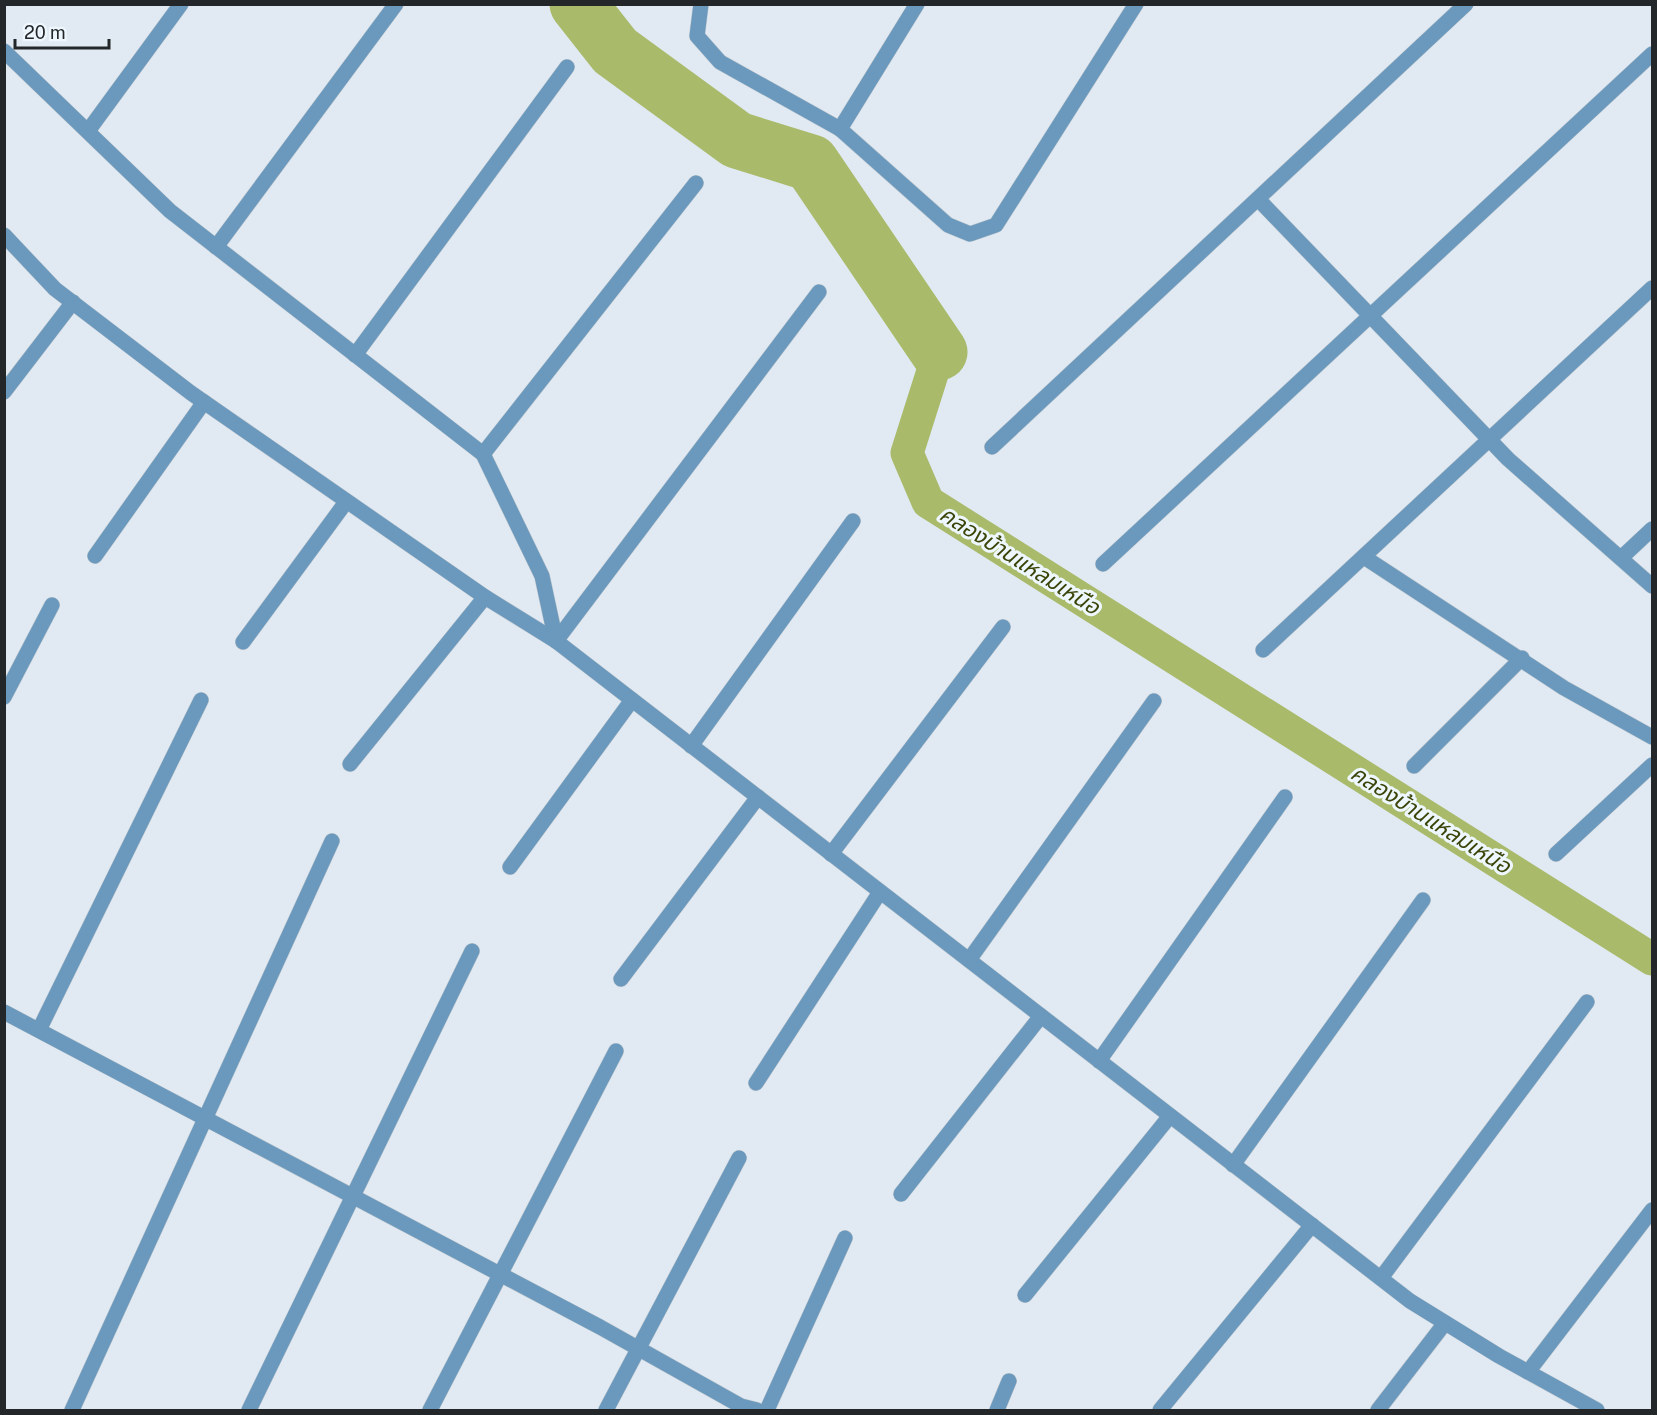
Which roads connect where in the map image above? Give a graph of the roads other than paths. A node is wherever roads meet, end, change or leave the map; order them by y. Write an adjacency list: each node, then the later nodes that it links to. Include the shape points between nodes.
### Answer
1 (181, 4): 11 (street)
2 (396, 4): 15 (street)
3 (701, 4): 10 (street, via 698,36 720,62)
4 (917, 4): 10 (street)
5 (1136, 4): 10 (street, via 996,225 970,234 948,225)
6 (1466, 4): 13 (street)
7 (4, 51): 11 (street)
8 (1653, 54): 19 (street)
9 (567, 67): 20 (street)
10 (840, 129)
11 (88, 131): 15 (street, via 170,211)
12 (696, 183): 25 (street)
13 (1258, 198): 19 (street); 24 (street)
14 (4, 235): 18 (street)
15 (216, 247): 20 (street)
16 (1653, 288): 23 (street)
17 (819, 292): 37 (street)
18 (73, 302): 21 (street); 22 (street)
19 (1370, 316): 23 (street); 32 (street)
20 (355, 355): 25 (street)
21 (4, 392)
22 (204, 402): 26 (street); 29 (street)
23 (1490, 440): 30 (street); 31 (street)
24 (992, 447)
25 (483, 454): 37 (street, via 542,576)
26 (346, 502): 34 (street); 38 (street)
27 (852, 521): 46 (street)
28 (1653, 529): 31 (street)
29 (95, 556)
30 (1364, 557): 39 (street); 40 (street)
31 (1621, 558): 33 (street)
32 (1102, 564)
33 (1653, 586)
34 (485, 597): 37 (street); 47 (street)
35 (52, 605): 41 (street)
36 (1003, 627): 53 (street)
37 (556, 641): 43 (street)
38 (243, 642)
39 (1263, 650)
40 (1522, 658): 45 (street, via 1564,688); 49 (street)
41 (4, 697)
42 (201, 700): 64 (street)
43 (632, 700): 46 (street); 55 (street)
44 (1154, 701): 59 (street)
45 (1653, 737)
46 (691, 746): 50 (street)
47 (350, 764)
48 (1653, 765): 54 (street)
49 (1414, 766)
50 (758, 797): 53 (street); 60 (street)
51 (1285, 797): 66 (street)
52 (332, 840): 69 (street)
53 (831, 854): 56 (street)
54 (1556, 855)
55 (510, 867)
56 (880, 892): 59 (street); 67 (street)
57 (1423, 900): 71 (street)
58 (472, 951): 73 (street)
59 (969, 960): 63 (street)
60 (621, 979)
61 (1587, 1002): 78 (street)
62 (4, 1012): 64 (street)
63 (1041, 1016): 66 (street); 72 (street)
64 (39, 1030): 69 (street)
65 (616, 1051): 77 (street)
66 (1099, 1061): 68 (street)
67 (756, 1083)
68 (1170, 1116): 71 (street); 79 (street)
69 (205, 1119): 73 (street); 84 (street)
70 (739, 1158): 81 (street)
71 (1233, 1165): 75 (street)
72 (901, 1194)
73 (353, 1196): 77 (street); 85 (street)
74 (1653, 1210): 82 (street)
75 (1312, 1225): 78 (street); 91 (street)
76 (845, 1238): 89 (street)
77 (500, 1275): 81 (street); 86 (street)
78 (1381, 1278): 80 (street)
79 (1025, 1295)
80 (1446, 1323): 82 (street); 92 (street)
81 (638, 1349): 87 (street); 88 (street, via 741,1406)
82 (1528, 1372): 93 (street)
83 (1009, 1381): 90 (street)
84 (72, 1410)
85 (249, 1410)
86 (430, 1410)
87 (606, 1410)
88 (757, 1410)
89 (766, 1410)
90 (997, 1410)
91 (1160, 1410)
92 (1378, 1410)
93 (1597, 1410)

